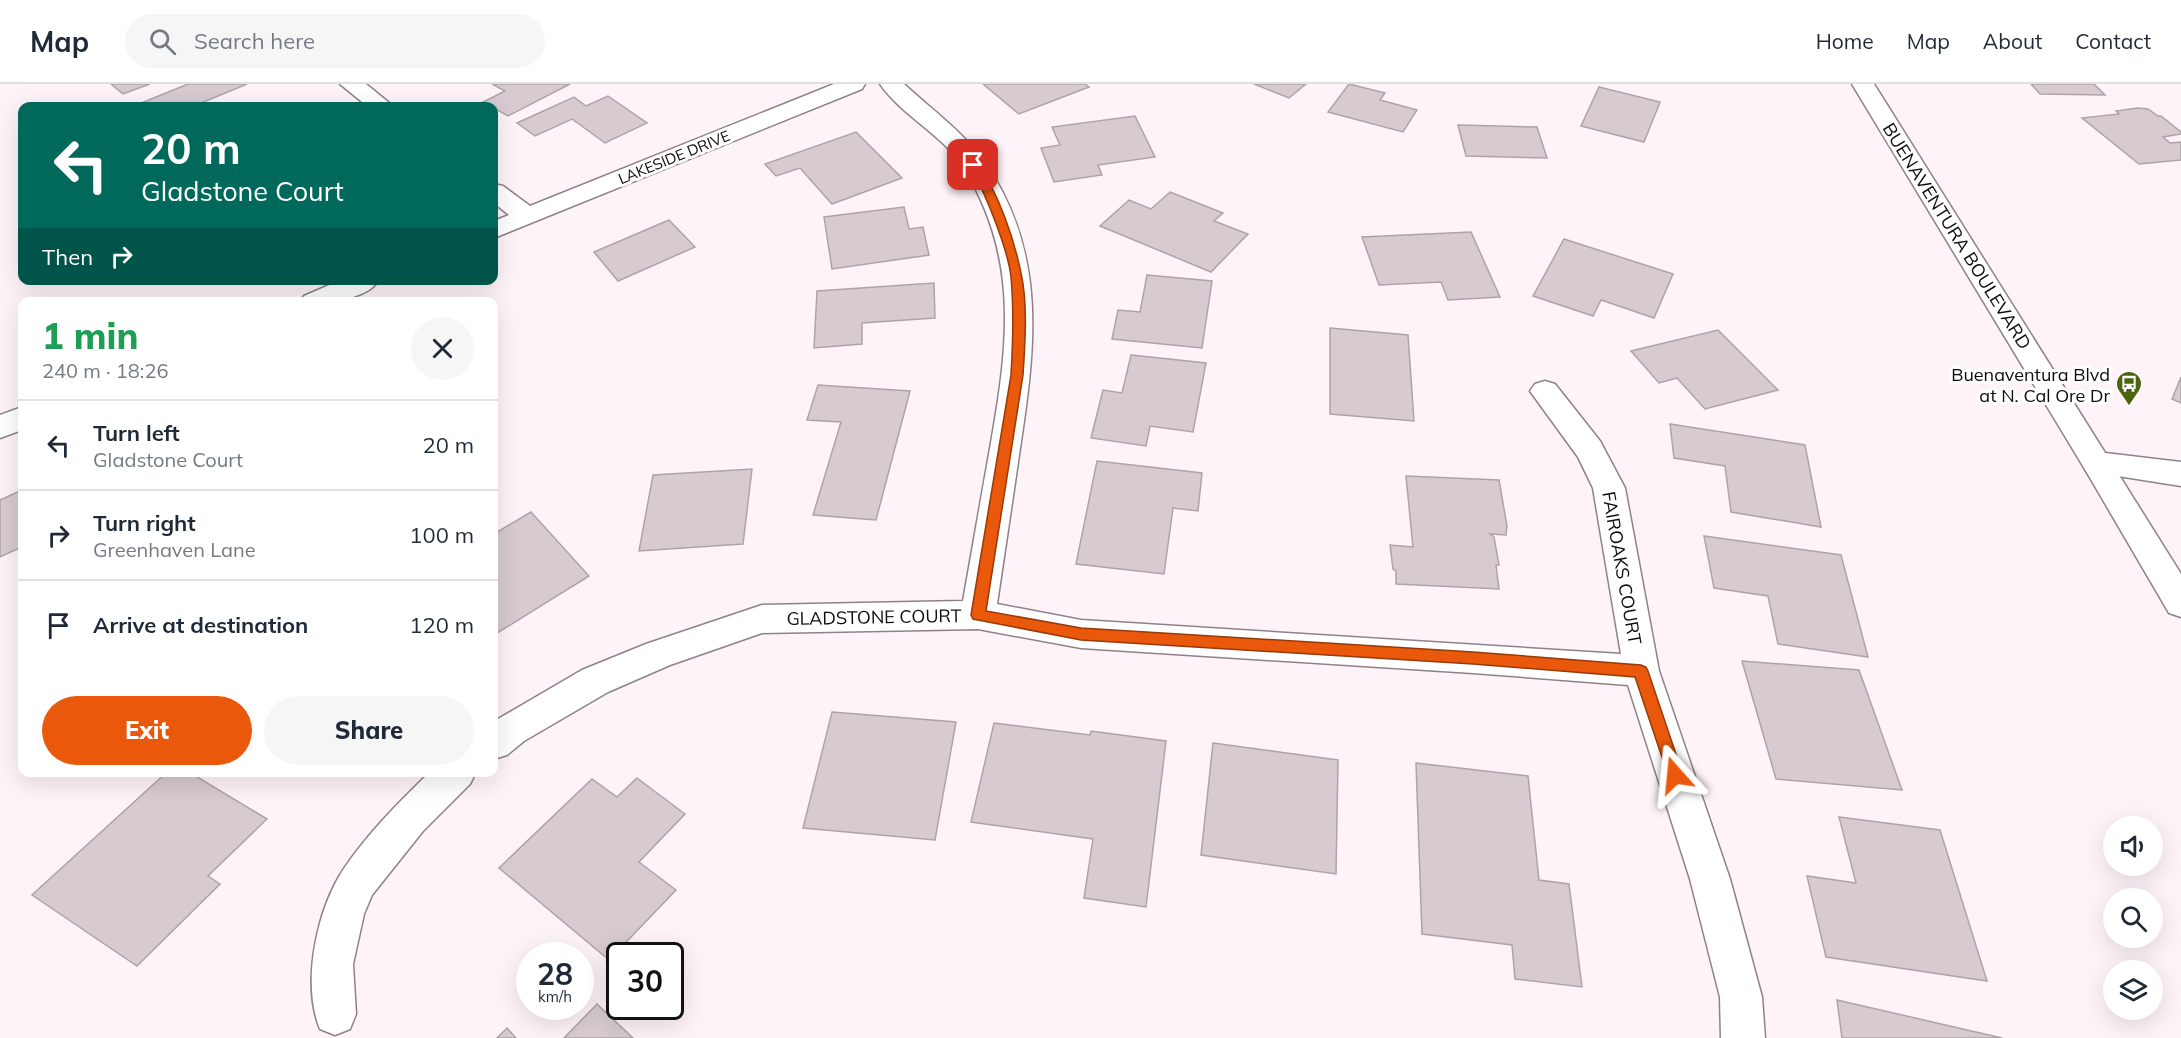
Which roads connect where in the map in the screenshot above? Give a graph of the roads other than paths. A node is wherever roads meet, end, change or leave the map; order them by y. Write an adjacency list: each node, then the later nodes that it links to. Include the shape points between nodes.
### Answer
1 (351, 84): 5 (street)
2 (854, 84): 7 (street, LAKESIDE DRIVE)
3 (891, 84): 17 (street, via 964,151 983,178 1016,274 1017,375)
4 (1863, 84): 14 (street, BUENAVENTURA BOULEVARD)
5 (376, 102)
6 (498, 194): 7 (street)
7 (527, 216): 8 (street, LAKESIDE DRIVE)
8 (498, 228)
9 (354, 285): 10 (street)
10 (326, 297)
11 (1545, 391): 18 (street, FAIROAKS COURT, via 1589,447 1609,488)
12 (18, 420): 13 (street)
13 (0, 427)
14 (2097, 463): 15 (street); 16 (street, BUENAVENTURA BOULEVARD)
15 (2181, 474)
16 (2181, 603)
17 (978, 615): 18 (street, GLADSTONE COURT, via 1081,634); 19 (street, GLADSTONE COURT, via 762,619 658,654 595,681)
18 (1641, 671): 22 (street, FAIROAKS COURT, via 1710,879 1740,997)
19 (498, 740)
20 (452, 777): 21 (street, via 409,818 358,882 344,912 332,964)
21 (335, 1014)
22 (1743, 1038)

